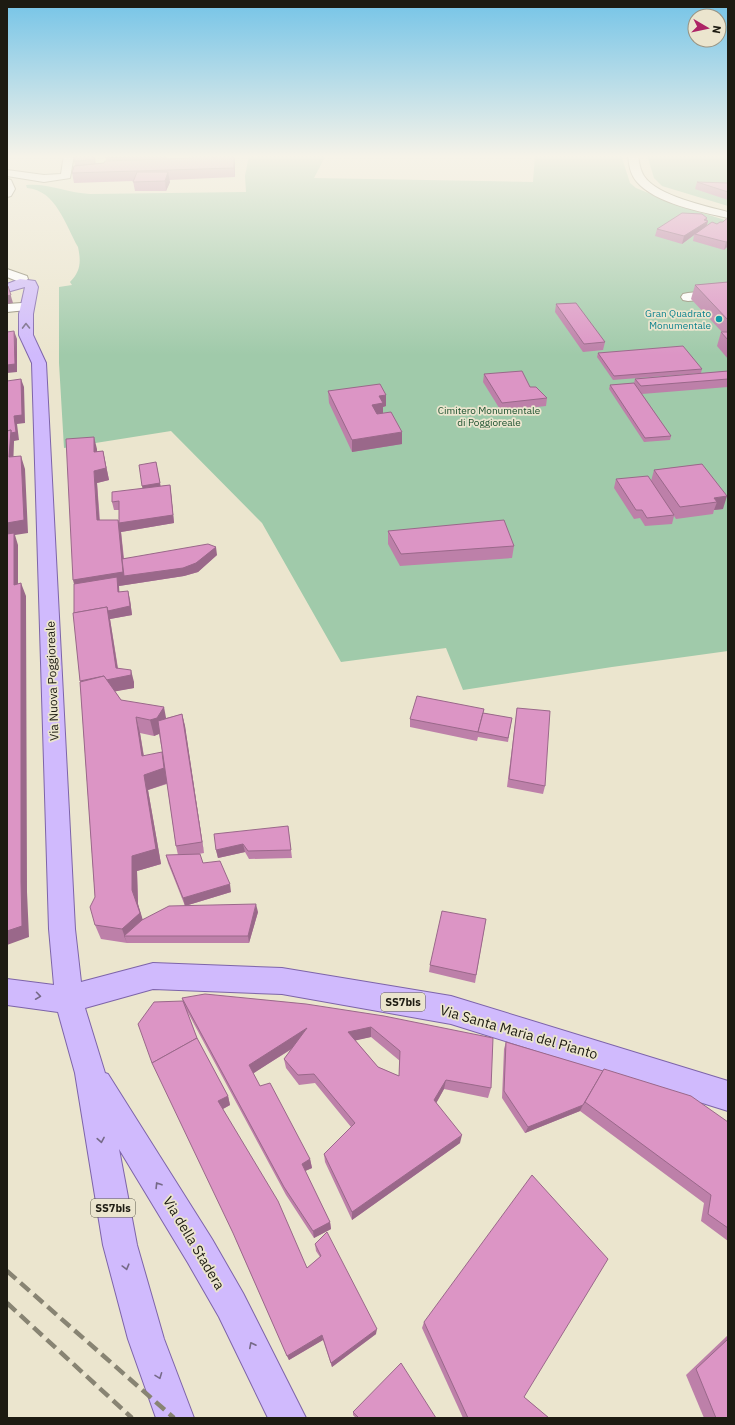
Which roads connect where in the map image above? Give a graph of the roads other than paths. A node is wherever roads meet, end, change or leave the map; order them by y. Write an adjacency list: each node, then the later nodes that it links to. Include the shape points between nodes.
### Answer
1 (7, 273): 2 (street)
2 (13, 285): 8 (main road, Via Nuova Poggioreale, one-way to 2, via 62,930 40,363 26,335 26,314 32,288 30,284 24,283)
3 (728, 293): 4 (street)
4 (688, 297)
5 (22, 307): 6 (street)
6 (7, 308)
7 (7, 992): 8 (main road, Via Santa Maria del Pianto, one-way to 8)
8 (69, 999): 9 (main road, Via della Stadera); 10 (main road, Via Santa Maria del Pianto / SS7bis, via 153,976 282,981 451,1010)
9 (90, 1074): 11 (main road, Via della Stadera / SS7bis, one-way to 11, via 120,1245 146,1340); 12 (main road, Via della Stadera, one-way to 9, via 231,1305)
10 (728, 1096)
11 (175, 1418)
12 (287, 1418)

